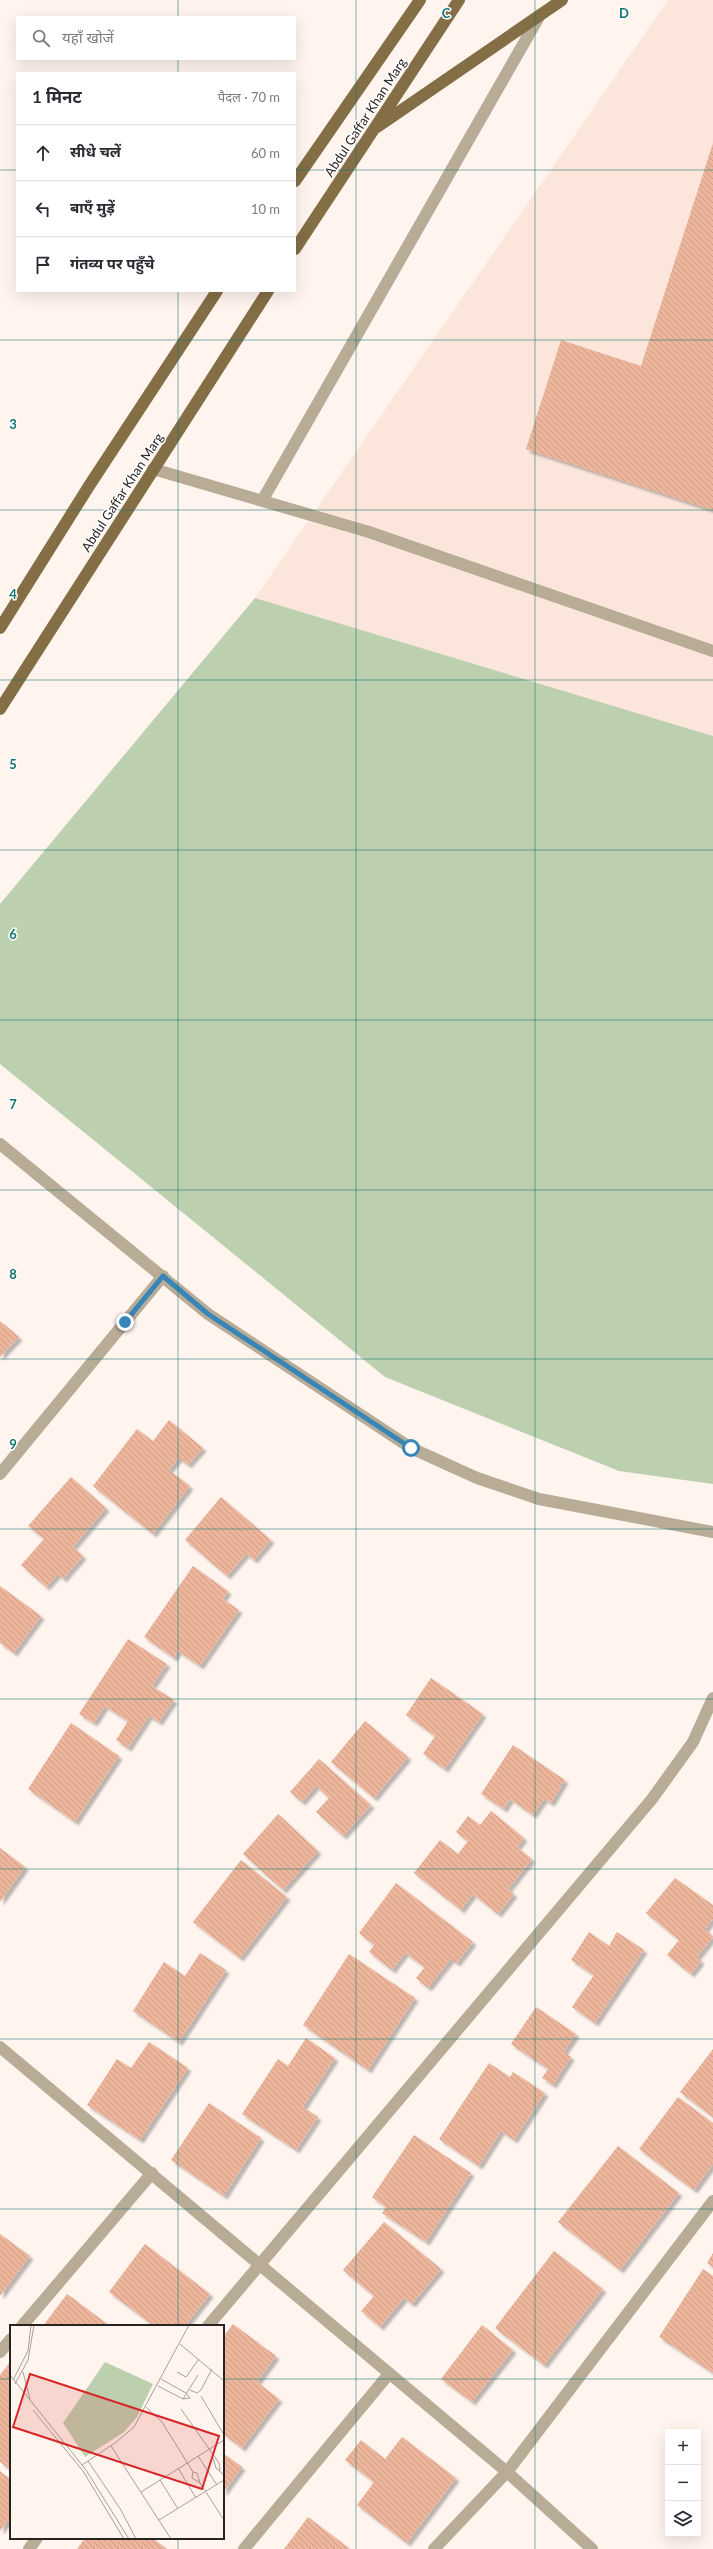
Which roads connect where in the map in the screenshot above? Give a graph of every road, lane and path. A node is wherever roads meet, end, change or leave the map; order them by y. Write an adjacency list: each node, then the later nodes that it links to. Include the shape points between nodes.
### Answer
1 (420, 0): 6 (main road, Abdul Gaffar Khan Marg)
2 (459, 0): 5 (main road, Abdul Gaffar Khan Marg)
3 (562, 0): 4 (main road)
4 (540, 15): 5 (main road); 11 (street)
5 (372, 131): 7 (main road, Abdul Gaffar Khan Marg)
6 (296, 180)
7 (296, 247)
8 (216, 292): 12 (main road, via 89,486)
9 (267, 292): 10 (main road, Abdul Gaffar Khan Marg)
10 (153, 469): 11 (street); 14 (main road, Abdul Gaffar Khan Marg)
11 (262, 501): 13 (street, via 369,532)
12 (0, 628)
13 (713, 651)
14 (0, 709)
15 (0, 1144): 16 (street)
16 (163, 1276): 17 (street); 18 (street, via 208,1314 411,1448 477,1478 539,1499)
17 (0, 1474)
18 (713, 1532)
19 (713, 1698): 23 (street, via 692,1742 652,1799)
20 (0, 2047): 21 (street)
21 (152, 2173): 23 (street); 24 (street)
22 (713, 2201): 29 (street)
23 (261, 2265): 25 (street); 28 (street)
24 (23, 2325)
25 (209, 2325)
26 (10, 2340): 27 (street)
27 (0, 2352)
28 (388, 2375): 29 (street); 32 (street)
29 (506, 2472): 33 (street); 34 (street)
30 (36, 2539): 31 (street)
31 (29, 2549)
32 (244, 2549)
33 (434, 2549)
34 (592, 2549)

